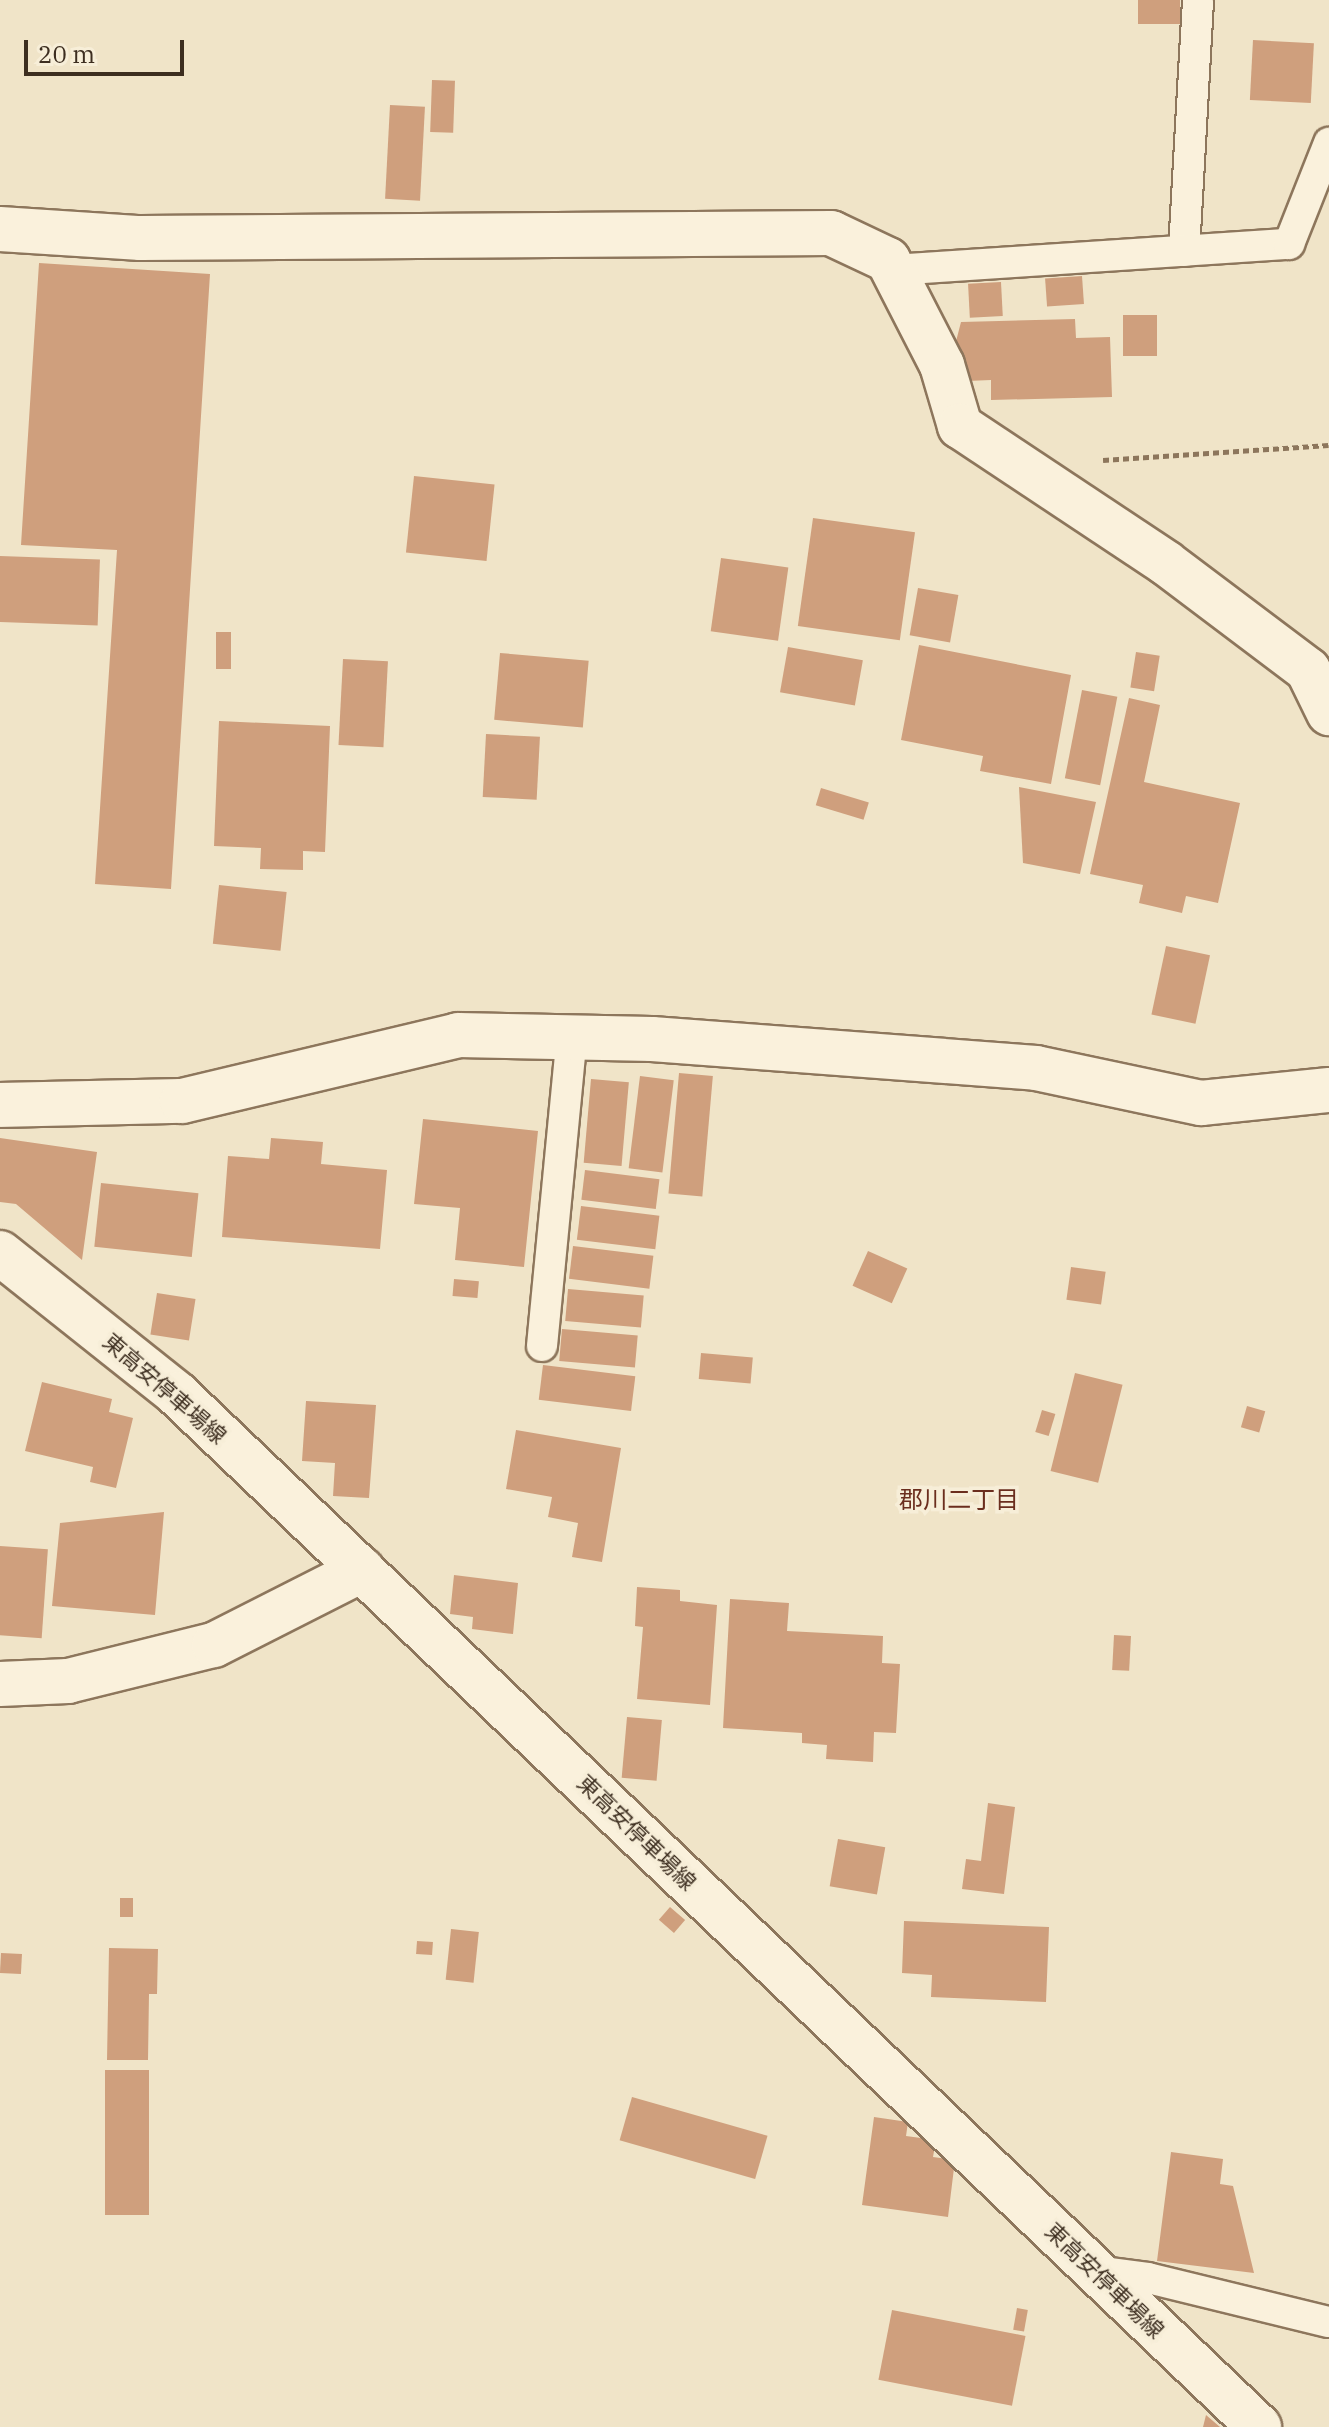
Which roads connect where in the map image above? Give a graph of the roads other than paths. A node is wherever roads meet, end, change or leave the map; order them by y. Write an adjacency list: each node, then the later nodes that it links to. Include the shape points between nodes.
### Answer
1 (1198, 0): 4 (lane)
2 (1329, 143): 4 (lane, via 1289,244)
3 (0, 229): 5 (street, via 141,238 831,233 888,260)
4 (1184, 251): 5 (lane)
5 (893, 270): 6 (street, via 942,365 960,426 1166,563 1308,670)
6 (1329, 713)
7 (572, 1037): 8 (street, via 1036,1068 1201,1103); 9 (street, via 458,1035 182,1101); 11 (lane)
8 (1329, 1090)
9 (0, 1105)
10 (0, 1253): 12 (street, 東高安停車場線, via 177,1394)
11 (542, 1346)
12 (362, 1570): 13 (street, via 214,1645 68,1681); 14 (street, 東高安停車場線)
13 (0, 1684)
14 (1096, 2271): 15 (lane, via 1148,2278); 16 (street, 東高安停車場線)
15 (1329, 2322)
16 (1259, 2427)

